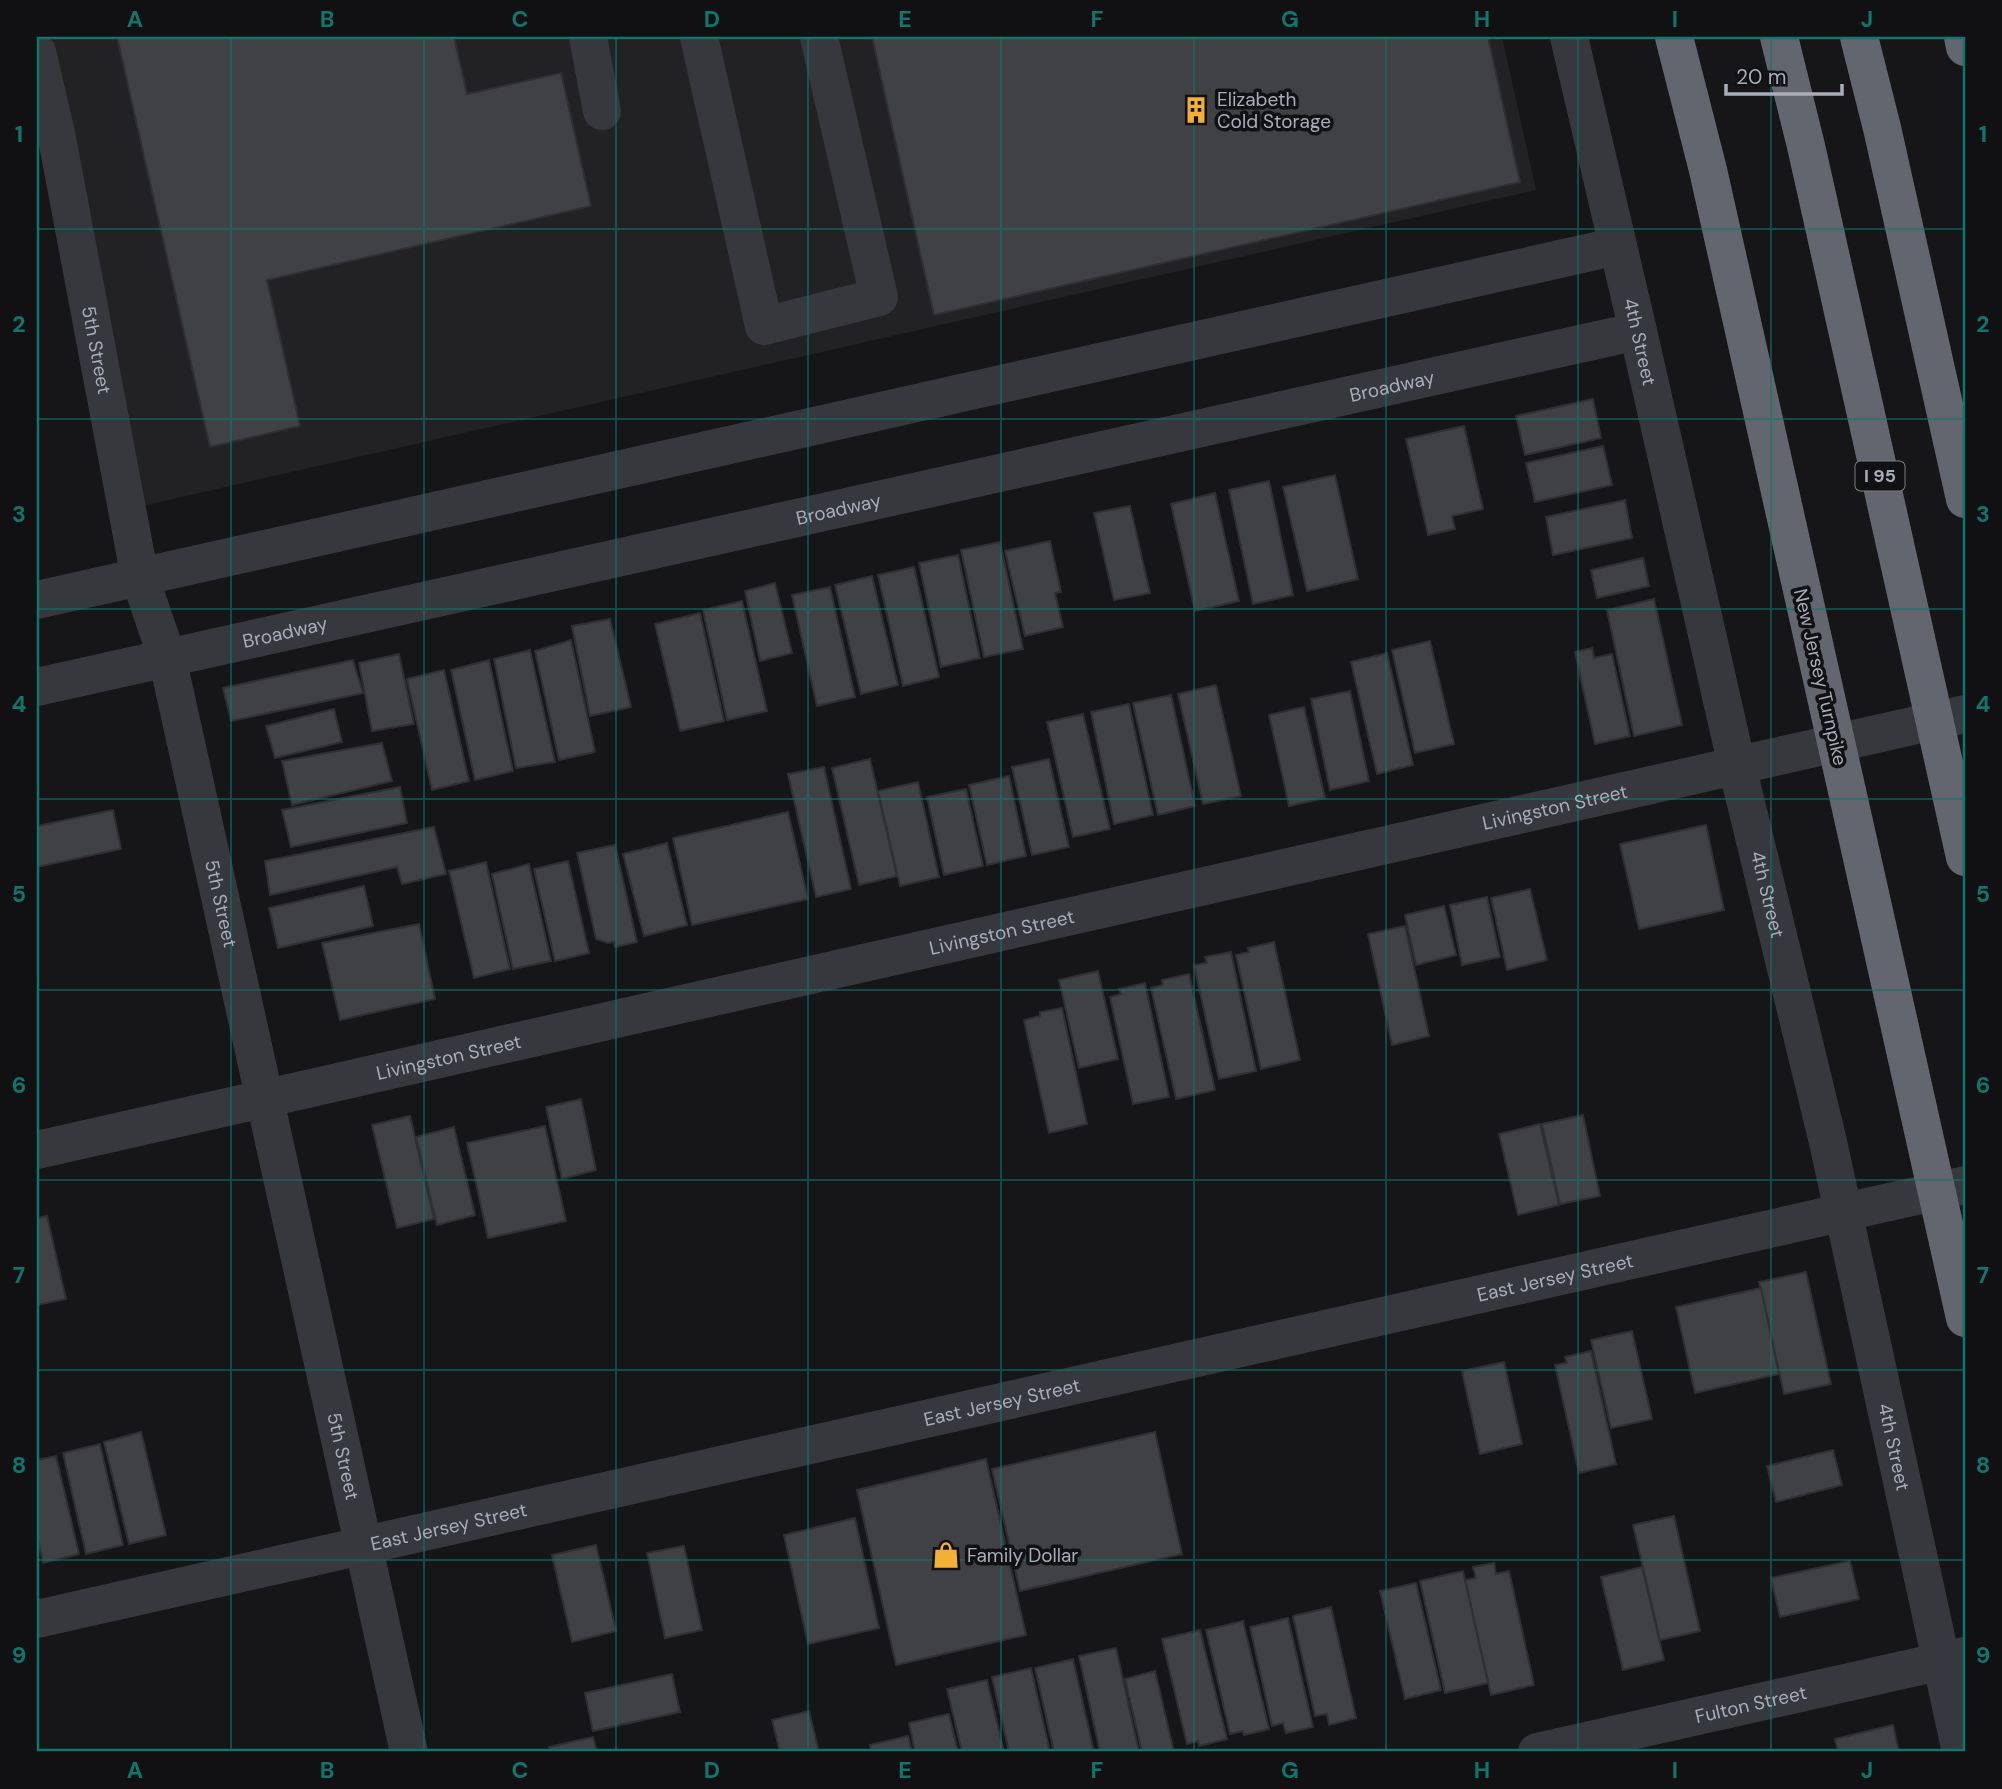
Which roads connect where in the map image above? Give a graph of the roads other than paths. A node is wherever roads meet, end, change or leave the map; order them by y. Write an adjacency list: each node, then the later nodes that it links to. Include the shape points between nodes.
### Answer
1 (588, 37): 11 (street)
2 (819, 37): 8 (street, via 878,297 764,326)
3 (1569, 37): 13 (street, 4th Street)
4 (1674, 37): 27 (highway, New Jersey Turnpike)
5 (1779, 37): 22 (highway, I 95)
6 (1859, 37): 15 (highway)
7 (1963, 37): 9 (highway)
8 (703, 38)
9 (1965, 47)
10 (37, 52): 12 (street, 5th Street)
11 (603, 110)
12 (46, 135): 16 (street, 5th Street)
13 (1618, 246): 14 (street, 4th Street); 16 (street)
14 (1638, 331): 18 (street, Broadway); 21 (street, 4th Street)
15 (1965, 499)
16 (140, 578): 17 (street); 18 (street, 5th Street)
17 (37, 600)
18 (167, 657): 19 (street, Broadway); 23 (street, 5th Street)
19 (37, 687)
20 (1965, 715): 21 (street, Livingston Street)
21 (1737, 766): 23 (street, Livingston Street); 26 (street, 4th Street)
22 (1962, 845)
23 (264, 1098): 24 (street, Livingston Street); 28 (street, 5th Street)
24 (37, 1150)
25 (1965, 1185): 26 (street, East Jersey Street)
26 (1843, 1213): 28 (street, East Jersey Street); 30 (street, 4th Street)
27 (1964, 1311)
28 (363, 1546): 29 (street, East Jersey Street); 31 (street, 5th Street)
29 (37, 1619)
30 (1953, 1658): 32 (street, Fulton Street); 33 (street, 4th Street)
31 (409, 1752)
32 (1537, 1752)
33 (1961, 1752)

